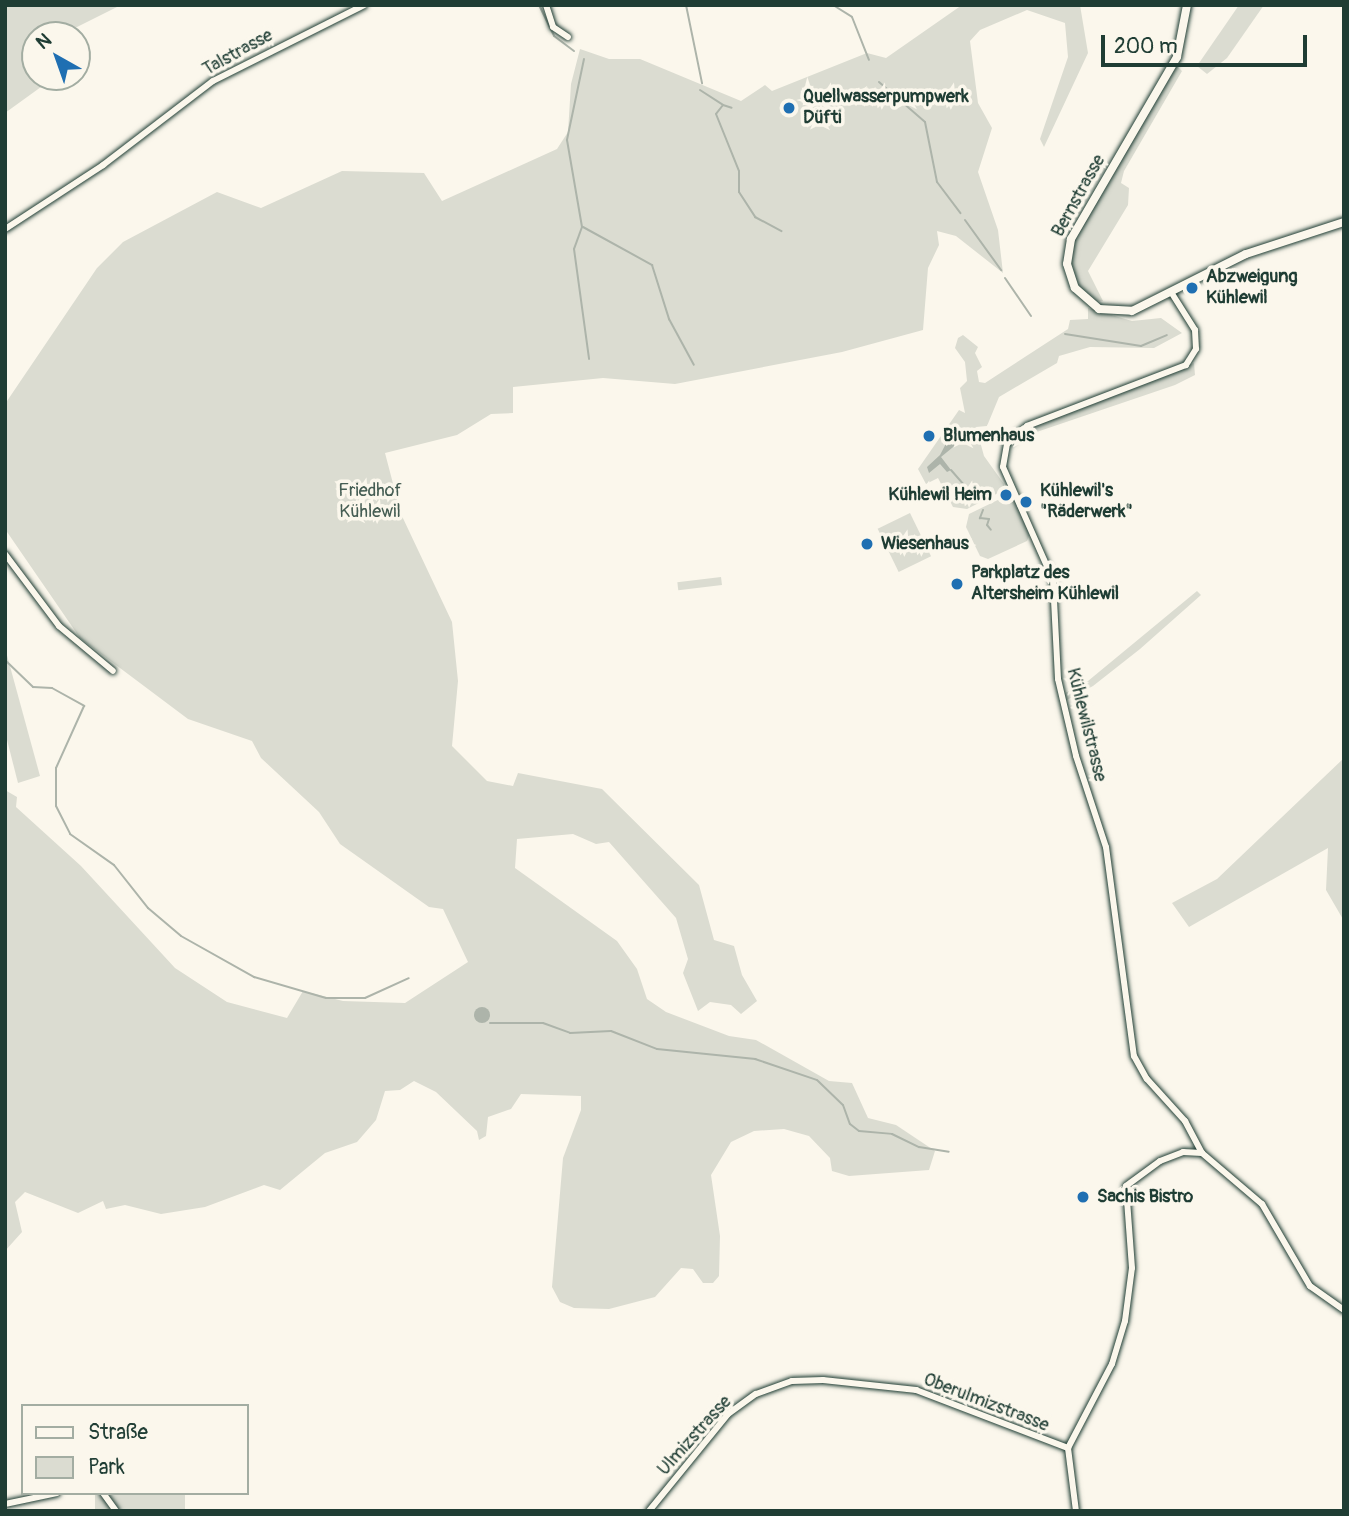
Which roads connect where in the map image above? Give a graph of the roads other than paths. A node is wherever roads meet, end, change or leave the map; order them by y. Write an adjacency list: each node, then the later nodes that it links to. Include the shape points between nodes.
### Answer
1 (364, 5): 6 (street, Talstrasse, via 213,81)
2 (546, 5): 4 (street, via 553,27)
3 (1188, 5): 7 (street, Bernstrasse, via 1177,57 1075,230 1066,255 1075,288 1106,312 1132,311)
4 (568, 37)
5 (1344, 222): 7 (street, Bernstrasse, via 1257,250)
6 (5, 229)
7 (1171, 292): 10 (street, Kühlewilstrasse, via 1195,330 1196,349 1186,365 1027,426 1007,444 1003,463 1054,580 1058,679 1076,756 1106,847 1129,1044 1144,1075 1180,1114)
8 (5, 555): 9 (street, via 59,626)
9 (113, 671)
10 (1192, 1136): 11 (street); 12 (street, Kühlewilstrasse)
11 (1183, 1152): 12 (street); 15 (street, via 1146,1169 1124,1190 1132,1268 1125,1321 1112,1364)
12 (1202, 1153): 13 (street, Kühlewilstrasse, via 1262,1205 1298,1272)
13 (1344, 1310)
14 (768, 1388): 15 (street, Oberulmizstrasse, via 810,1379 916,1390); 20 (street, Ulmizstrasse, via 729,1414)
15 (1068, 1448): 21 (street)
16 (48, 1495): 18 (street)
17 (104, 1495): 19 (street)
18 (5, 1504)
19 (116, 1511)
20 (649, 1511)
21 (1076, 1511)

